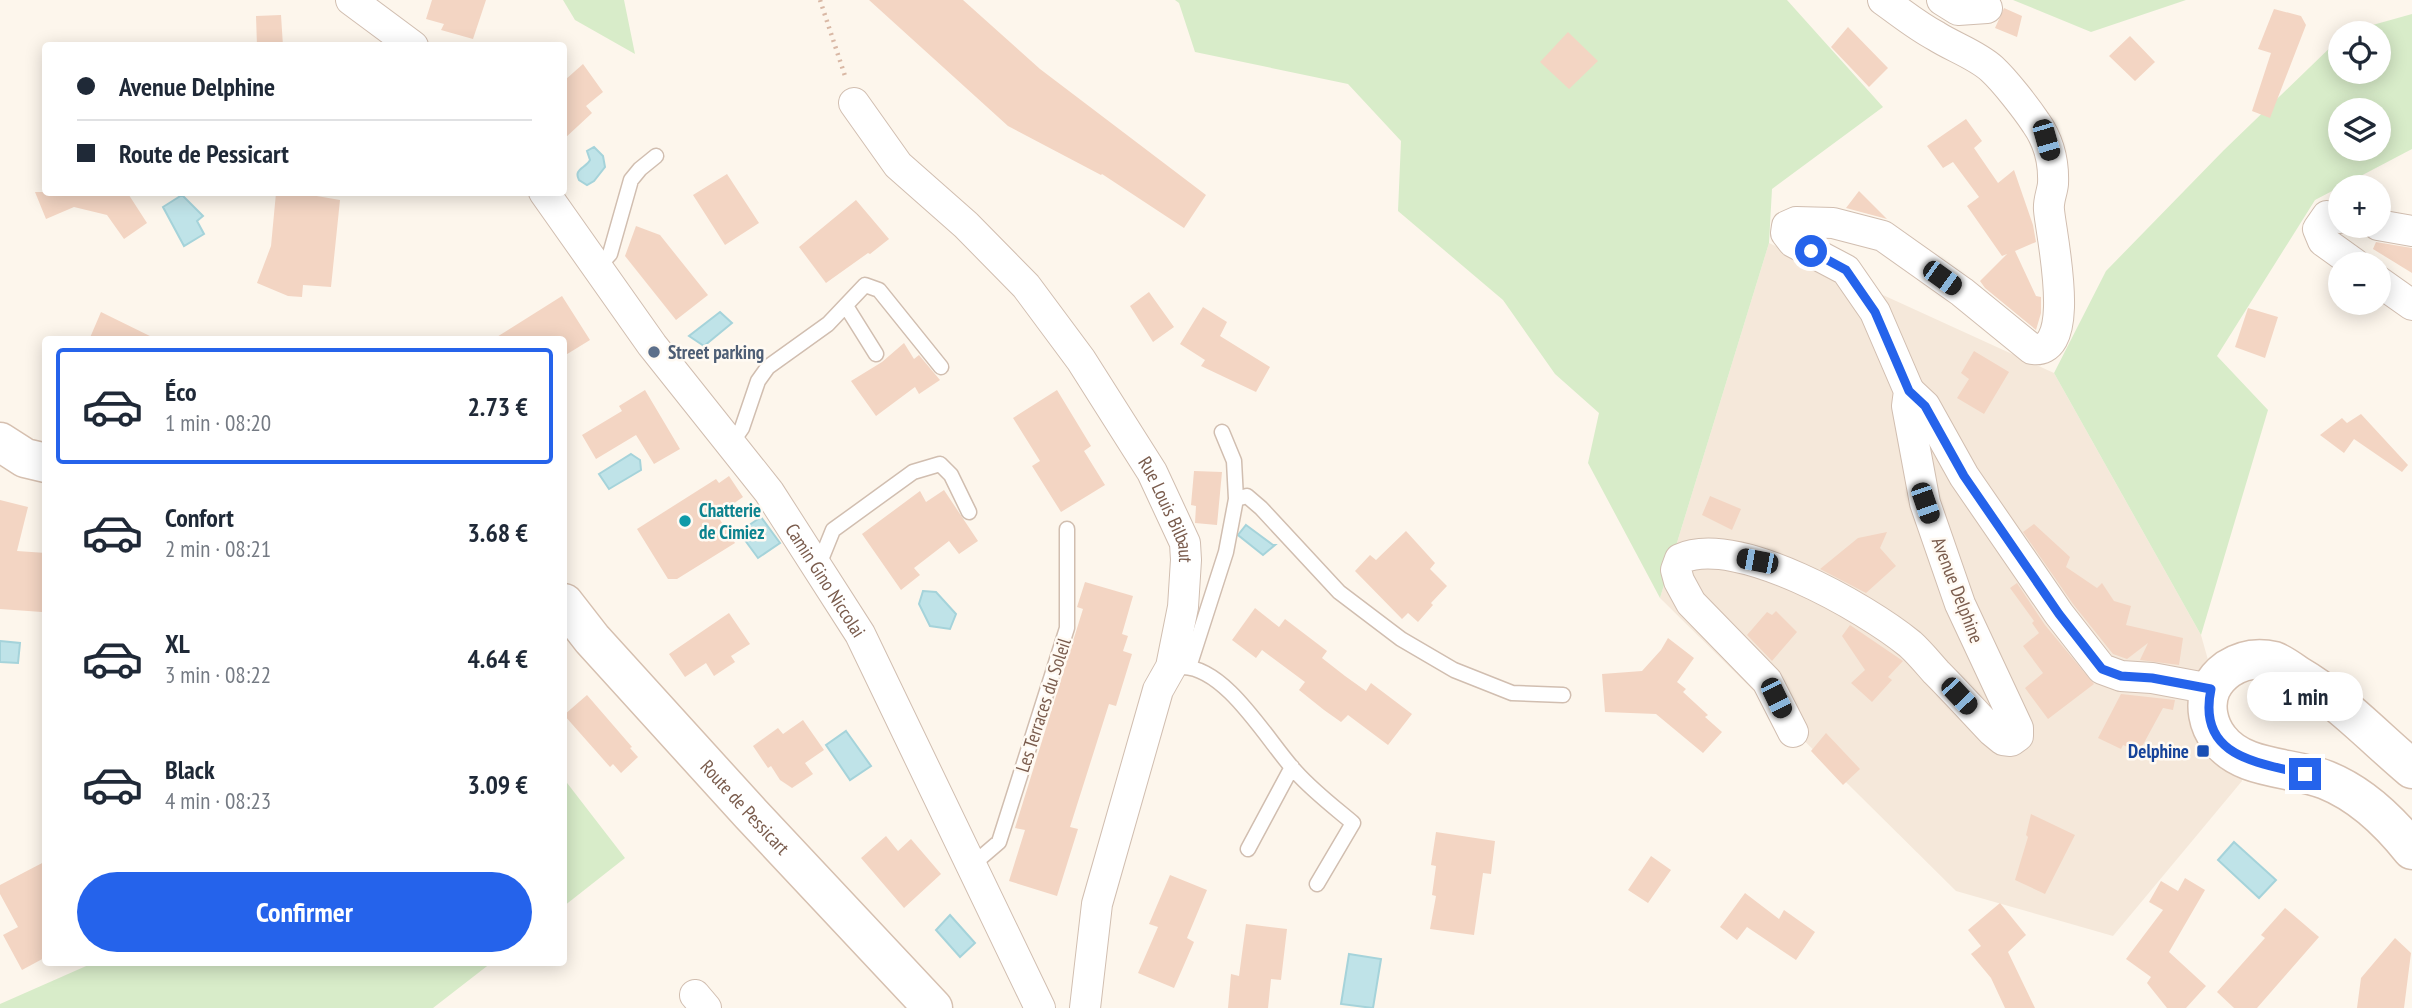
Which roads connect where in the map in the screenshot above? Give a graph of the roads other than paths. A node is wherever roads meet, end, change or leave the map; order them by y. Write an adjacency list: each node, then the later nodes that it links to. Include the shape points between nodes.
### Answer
1 (351, 0): 5 (street)
2 (1883, 0): 19 (street, Avenue Delphine, via 1927,32 1991,68 2036,123 2052,160 2048,206 2059,317 2054,337 2040,350 2032,349 1883,236 1833,223 1787,226 1788,238 1846,270 1875,312)
3 (1942, 0): 4 (street, via 1958,10 1987,8)
4 (1982, 0)
5 (408, 42)
6 (854, 103): 29 (street, Rue Louis Bilbaut, via 898,165 1026,286 1081,359 1152,472 1185,542)
7 (656, 156): 13 (lane, via 631,180 610,254)
8 (547, 196): 13 (street, Camin Gino Niccolai)
9 (2328, 216): 12 (street, via 2318,229 2323,241)
10 (2391, 227): 11 (street)
11 (2412, 231)
12 (2338, 252)
13 (597, 268): 22 (street, Camin Gino Niccolai)
14 (2391, 290): 15 (street)
15 (2412, 305)
16 (846, 306): 17 (lane); 18 (lane, via 865,285 879,290); 22 (lane, via 768,367)
17 (876, 354)
18 (941, 367)
19 (1909, 391): 30 (street, via 1925,406 1964,476 2102,669); 32 (street, Avenue Delphine, via 1907,406 1925,503 1960,604 2018,736 2003,740 1910,645 1842,598 1757,561 1720,554 1690,554 1680,559 1676,570 1691,603 1768,681)
20 (1223, 432): 24 (lane, via 1234,461)
21 (0, 442): 23 (street, via 25,458)
22 (731, 444): 27 (street, Camin Gino Niccolai, via 769,492)
23 (42, 462)
24 (1236, 499): 29 (lane, via 1226,552); 31 (lane, via 1247,496 1339,592 1401,639 1454,670 1512,693)
25 (969, 512): 27 (lane, via 951,475 940,464 913,472 833,530)
26 (1067, 529): 37 (lane, Les Terraces du Soleil, via 1067,628 999,842)
27 (818, 568): 37 (street, Camin Gino Niccolai, via 860,634)
28 (567, 607): 39 (street, Route de Pessicart, via 732,793)
29 (1180, 667): 33 (lane, via 1196,668 1224,686); 41 (street, Rue Louis Bilbaut, via 1158,690 1097,904)
30 (2211, 689): 34 (street, via 2220,674 2238,663 2255,659 2276,662 2325,692); 36 (street, via 2210,725 2232,753 2326,780 2353,794 2380,814)
31 (1563, 695)
32 (1793, 732)
33 (1292, 767): 35 (lane); 38 (lane, via 1353,823)
34 (2412, 769)
35 (1248, 849)
36 (2412, 850)
37 (971, 866): 40 (street, Camin Gino Niccolai)
38 (1317, 884)
39 (933, 1008)
40 (1040, 1008)
41 (1085, 1008)

